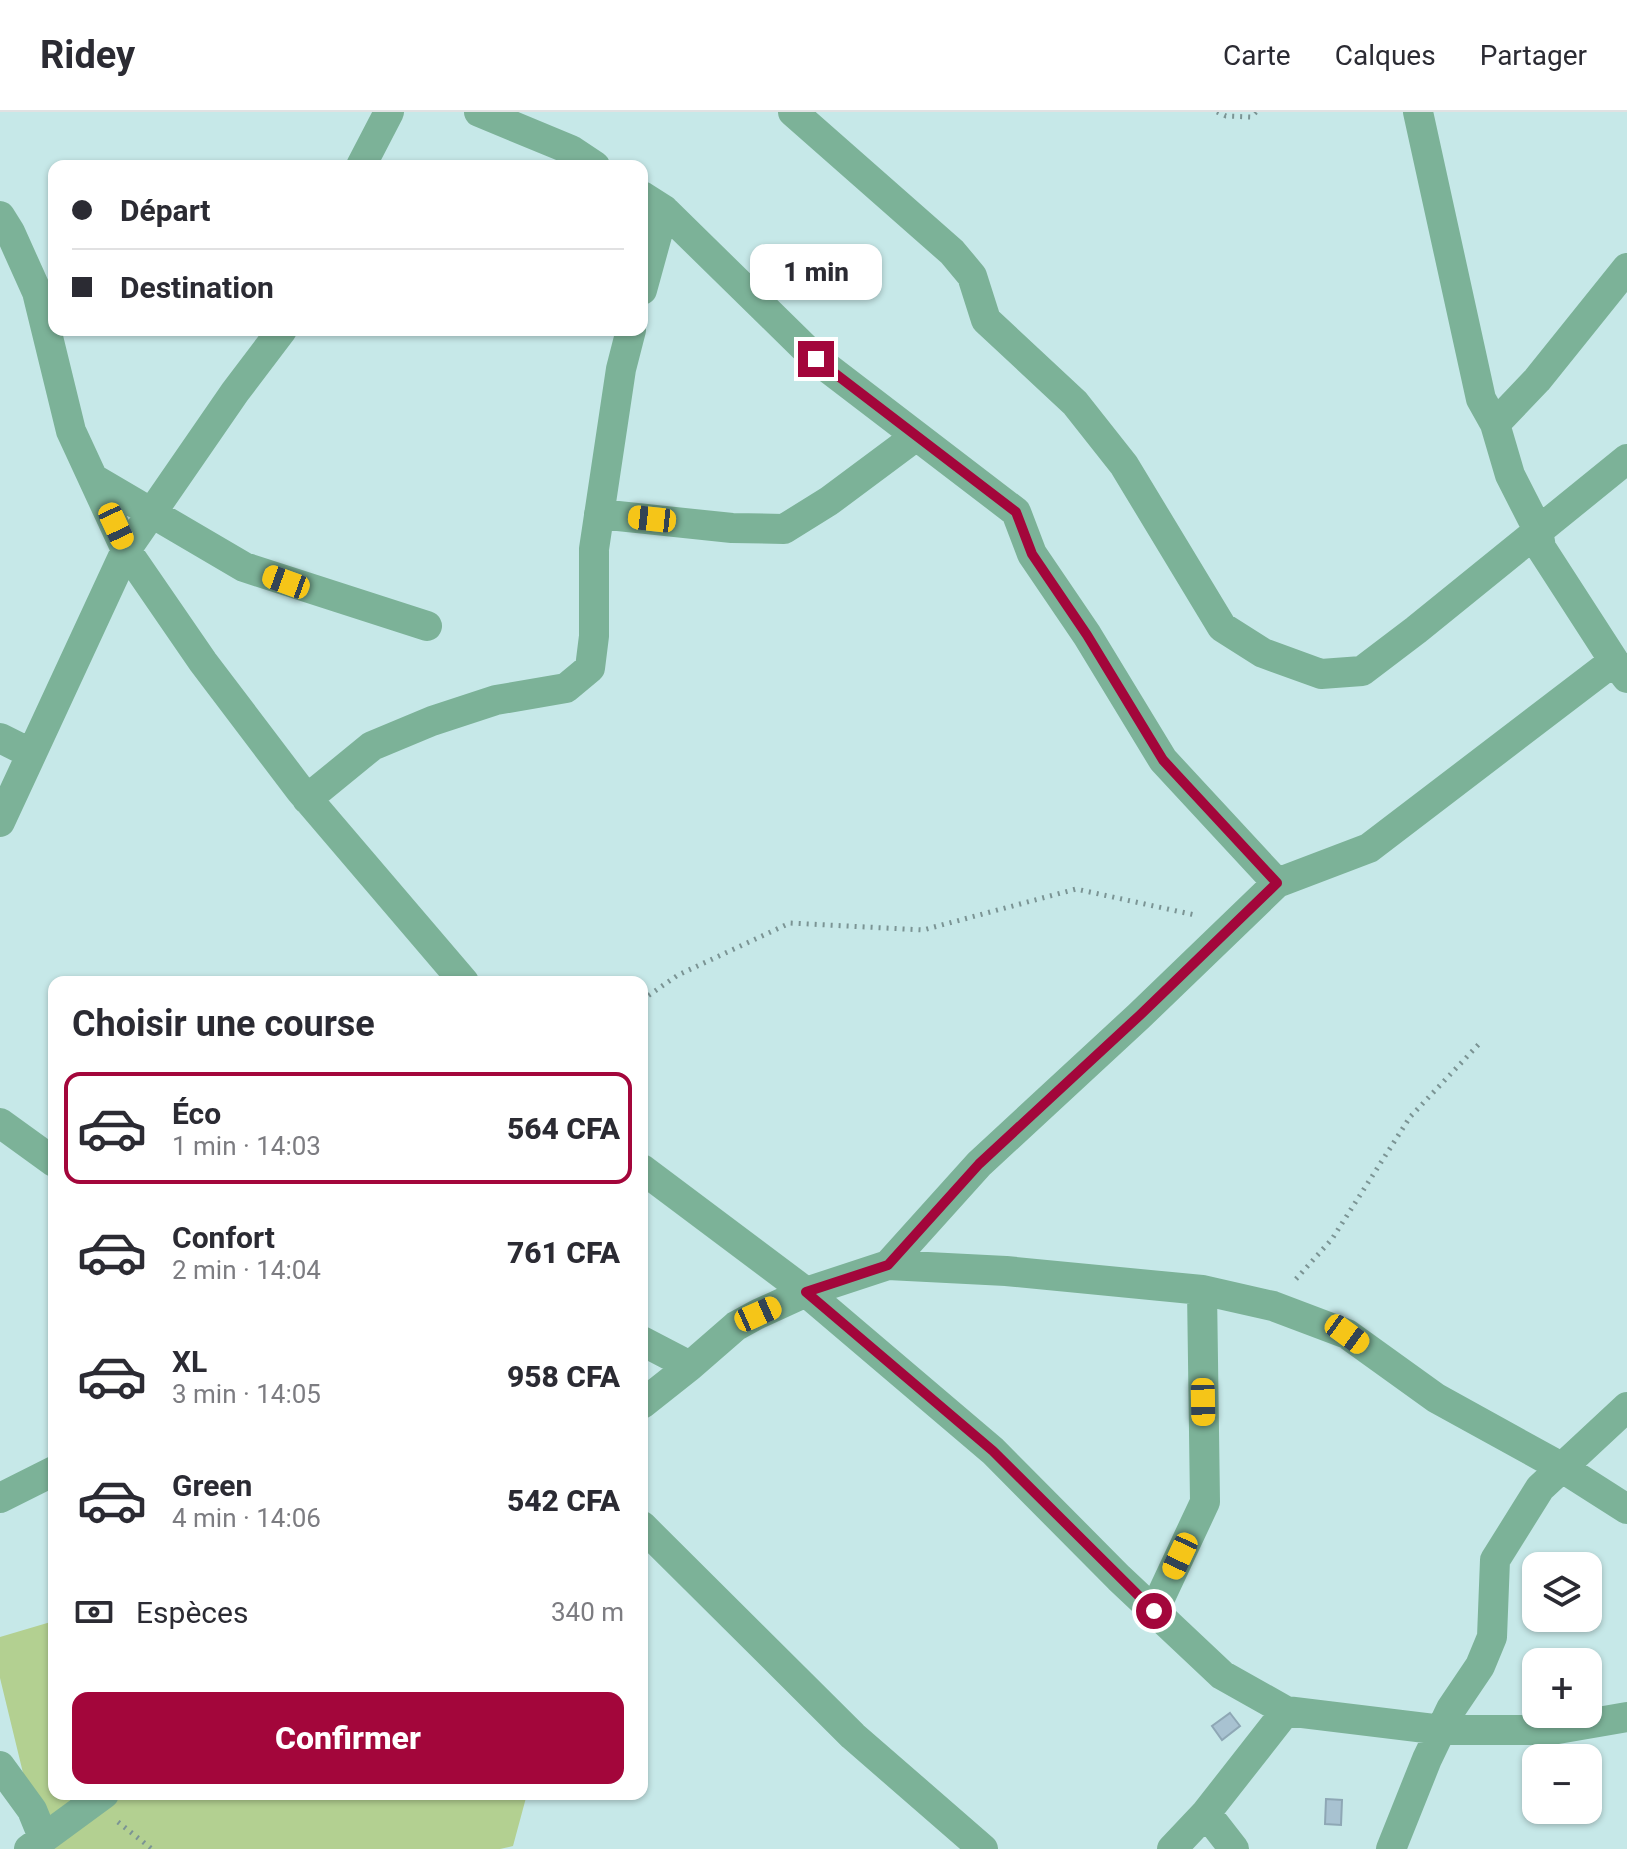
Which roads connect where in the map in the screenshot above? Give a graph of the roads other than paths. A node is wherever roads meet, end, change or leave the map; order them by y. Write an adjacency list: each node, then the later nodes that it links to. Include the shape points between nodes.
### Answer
1 (389, 112): 5 (street)
2 (479, 112): 6 (street)
3 (793, 112): 19 (street, via 952,252 972,276 986,320 1075,403 1124,465 1222,627 1263,653 1321,674 1362,671)
4 (1418, 112): 13 (street, via 1481,399)
5 (364, 160)
6 (586, 160)
7 (653, 203): 9 (street); 14 (street, via 816,359)
8 (0, 216): 16 (street, via 37,292 71,431)
9 (648, 243)
10 (1627, 268): 13 (street)
11 (277, 336): 17 (street)
12 (629, 336): 18 (street)
13 (1495, 424): 19 (street, via 1510,475)
14 (915, 437): 18 (street, via 784,529); 27 (street, via 1016,512 1032,554 1163,760)
15 (1627, 459): 19 (street)
16 (94, 479): 17 (street); 20 (street)
17 (150, 513): 20 (street); 21 (street, via 244,567)
18 (599, 514): 25 (street, via 590,668 566,688 496,700 372,746)
19 (1538, 530): 22 (street, via 1541,548)
20 (126, 550): 24 (street); 25 (street)
21 (427, 626)
22 (1620, 670): 27 (street, via 1369,848)
23 (0, 738): 24 (street)
24 (30, 753): 26 (street)
25 (307, 799): 28 (street)
26 (0, 822)
27 (1277, 883): 32 (street, via 979,1164)
28 (459, 976)
29 (0, 1123): 30 (street)
30 (48, 1158)
31 (648, 1178): 34 (street)
32 (888, 1265): 33 (street); 34 (street)
33 (1202, 1290): 39 (street, via 1273,1306 1347,1334 1436,1398); 44 (street, via 1205,1502)
34 (806, 1292): 36 (street, via 736,1326); 44 (street, via 993,1451)
35 (648, 1344): 36 (street)
36 (690, 1366): 37 (street)
37 (648, 1399)
38 (1627, 1407): 39 (street)
39 (1561, 1467): 42 (street); 47 (street, via 1540,1488 1495,1560 1492,1637)
40 (48, 1474): 41 (street)
41 (0, 1498)
42 (1627, 1509)
43 (648, 1532): 52 (street, via 853,1736)
44 (1154, 1611): 45 (street, via 1222,1675)
45 (1286, 1711): 47 (street); 50 (street)
46 (1627, 1717): 47 (street, via 1552,1730)
47 (1442, 1730): 55 (street)
48 (0, 1766): 51 (street, via 32,1810)
49 (96, 1800): 51 (street)
50 (1206, 1813): 53 (street); 54 (street)
51 (36, 1843)
52 (983, 1849)
53 (1172, 1849)
54 (1234, 1849)
55 (1391, 1849)

